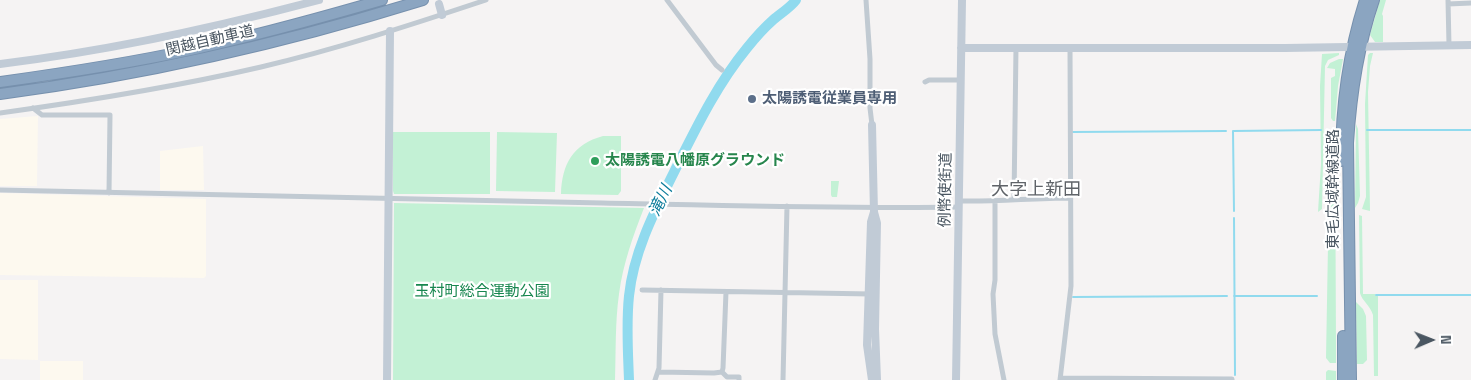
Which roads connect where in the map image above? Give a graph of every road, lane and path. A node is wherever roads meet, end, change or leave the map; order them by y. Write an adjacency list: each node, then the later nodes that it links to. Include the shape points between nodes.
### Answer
1 (319, 0): 21 (street, via 158,38)
2 (382, 0): 24 (highway, 関越自動車道, via 194,49)
3 (423, 0): 26 (highway, 関越自動車道, via 324,30 196,61)
4 (486, 0): 13 (street)
5 (667, 0): 22 (street)
6 (866, 0): 29 (street)
7 (962, 0): 19 (street, 例幣使街道)
8 (1365, 0): 18 (highway, 東毛広域幹線道路)
9 (1374, 0): 18 (highway, 東毛広域幹線道路)
10 (1448, 2): 11 (street); 15 (street)
11 (1471, 3)
12 (438, 4): 13 (street)
13 (442, 15): 14 (street)
14 (390, 31): 27 (street, via 262,67); 32 (street)
15 (1449, 45): 16 (street); 18 (street)
16 (1471, 45)
17 (1016, 47): 19 (street); 20 (street); 34 (street)
18 (1356, 47): 20 (street); 61 (highway, 東毛広域幹線道路, via 1346,78 1341,124); 62 (highway, 東毛広域幹線道路, via 1348,151)
19 (961, 48): 23 (street, 例幣使街道)
20 (1070, 48): 33 (street)
21 (0, 64)
22 (722, 70)
23 (961, 80): 25 (street); 36 (street, 例幣使街道)
24 (0, 82)
25 (925, 82)
26 (0, 94)
27 (33, 108): 28 (street); 31 (street, via 42,115 110,115)
28 (0, 113)
29 (872, 125): 38 (street)
30 (0, 190): 31 (street)
31 (108, 193): 32 (street)
32 (390, 198): 37 (street); 50 (street)
33 (1070, 198): 34 (street); 48 (street, via 1071,294)
34 (1014, 200): 35 (street)
35 (994, 201): 36 (street); 59 (street, via 995,334)
36 (959, 204): 38 (street); 58 (street, 例幣使街道)
37 (787, 206): 38 (street); 42 (street)
38 (874, 210): 43 (street, via 871,222)
39 (642, 290): 40 (street)
40 (661, 290): 41 (street); 44 (street)
41 (726, 292): 42 (street); 46 (street)
42 (785, 293): 43 (street); 55 (street)
43 (872, 294): 56 (street, via 867,345); 57 (street)
44 (659, 372): 45 (street); 51 (street)
45 (682, 372): 47 (street); 52 (street)
46 (722, 372): 47 (street); 54 (street, via 727,377 739,377)
47 (708, 373): 53 (street)
48 (1061, 379): 49 (street)
49 (1111, 379): 60 (street)
50 (387, 380)
51 (655, 380)
52 (681, 380)
53 (707, 380)
54 (739, 380)
55 (783, 380)
56 (872, 380)
57 (877, 380)
58 (956, 380)
59 (1004, 380)
60 (1232, 380)
61 (1343, 380)
62 (1351, 380)

